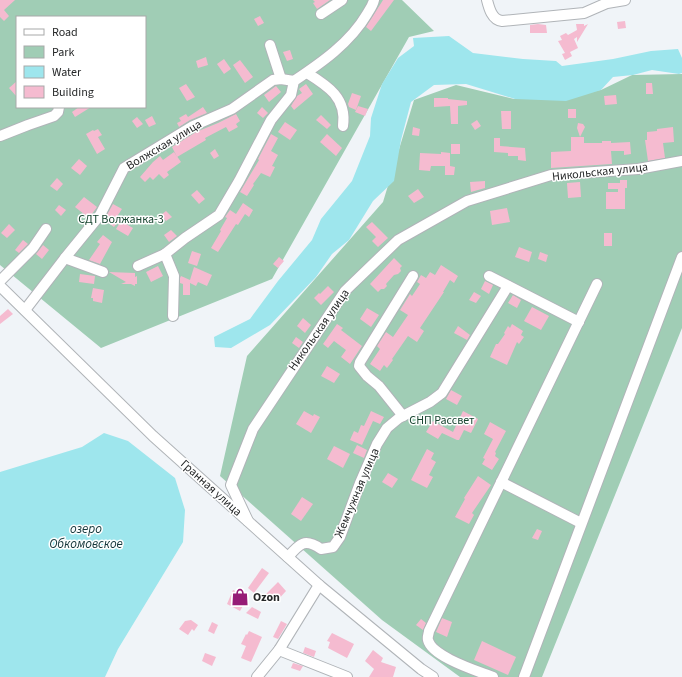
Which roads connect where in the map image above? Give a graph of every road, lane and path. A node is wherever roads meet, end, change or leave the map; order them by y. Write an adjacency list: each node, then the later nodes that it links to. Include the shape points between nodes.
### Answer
1 (342, 0): 5 (street)
2 (374, 0): 7 (street, via 360,25 338,48)
3 (487, 0): 4 (street, via 493,16 502,21 584,13 607,3)
4 (625, 0)
5 (321, 14)
6 (270, 45): 8 (street)
7 (307, 73): 9 (street); 11 (street, via 332,90 344,111)
8 (282, 79): 9 (street); 17 (street, Волжская улица, via 273,80 232,109 193,126 124,168 100,215)
9 (294, 81): 15 (street, via 291,95 259,140 219,215)
10 (59, 108): 12 (street, via 54,116)
11 (343, 126)
12 (0, 136)
13 (682, 161): 31 (street, Никольская улица, via 638,169 551,175 467,201 398,240 345,291 253,429 231,485)
14 (46, 229): 22 (street, via 33,248)
15 (165, 254): 18 (street); 27 (street, via 174,276)
16 (682, 257): 32 (street)
17 (65, 258): 19 (street); 26 (street, Волжская улица)
18 (138, 266)
19 (103, 272)
20 (413, 276): 29 (street, via 359,366)
21 (489, 276): 25 (street)
22 (0, 281)
23 (597, 284): 28 (street)
24 (0, 286): 26 (street, Гранная улица)
25 (508, 286): 28 (street); 29 (street, Жемчужная улица, via 442,393)
26 (25, 310): 31 (street, Гранная улица, via 153,436)
27 (172, 316)
28 (579, 322): 30 (street)
29 (403, 416): 33 (street, Жемчужная улица, via 387,428 377,444 340,537 333,547 322,549 308,542 299,545)
30 (502, 482): 32 (street); 39 (street, via 427,639 445,658)
31 (248, 521): 33 (street, Гранная улица)
32 (581, 523): 40 (street)
33 (288, 557): 34 (street, Гранная улица)
34 (319, 585): 35 (street); 38 (street, Гранная улица)
35 (279, 650): 36 (street); 37 (street)
36 (257, 677)
37 (347, 677)
38 (433, 677)
39 (493, 677)
40 (524, 677)

